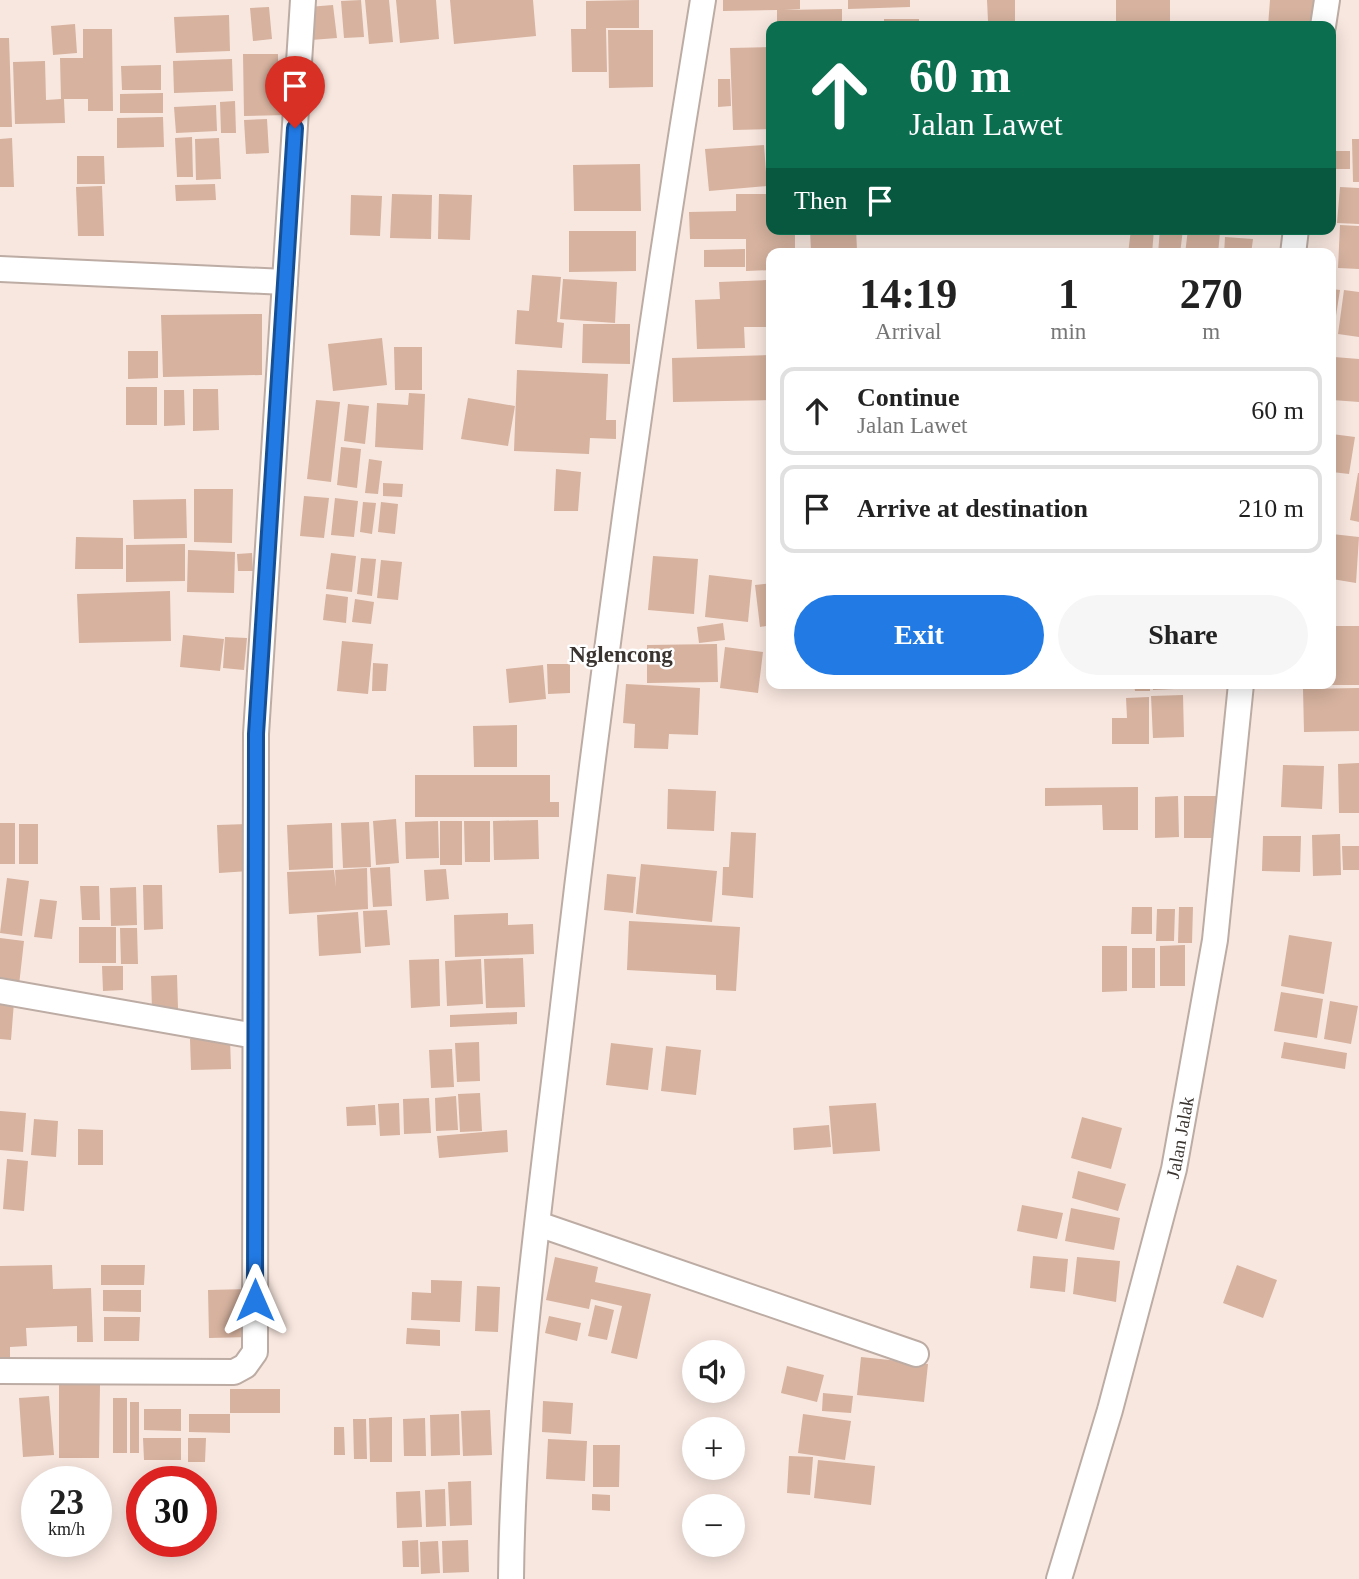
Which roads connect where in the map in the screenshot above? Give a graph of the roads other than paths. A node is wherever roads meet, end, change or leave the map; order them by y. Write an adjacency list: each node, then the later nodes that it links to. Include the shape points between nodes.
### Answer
1 (303, 0): 6 (street)
2 (703, 0): 10 (street, via 653,305 595,730)
3 (1326, 0): 4 (street)
4 (1324, 21)
5 (0, 268): 6 (street)
6 (285, 282): 9 (street, via 256,734)
7 (1240, 689): 14 (street, Jalan Jalak, via 1215,940 1174,1169)
8 (0, 991): 9 (street)
9 (255, 1037): 12 (street, via 255,1352 251,1360 234,1372)
10 (538, 1224): 11 (street); 13 (street, via 512,1493)
11 (916, 1354)
12 (0, 1371)
13 (511, 1579)
14 (1059, 1579)

